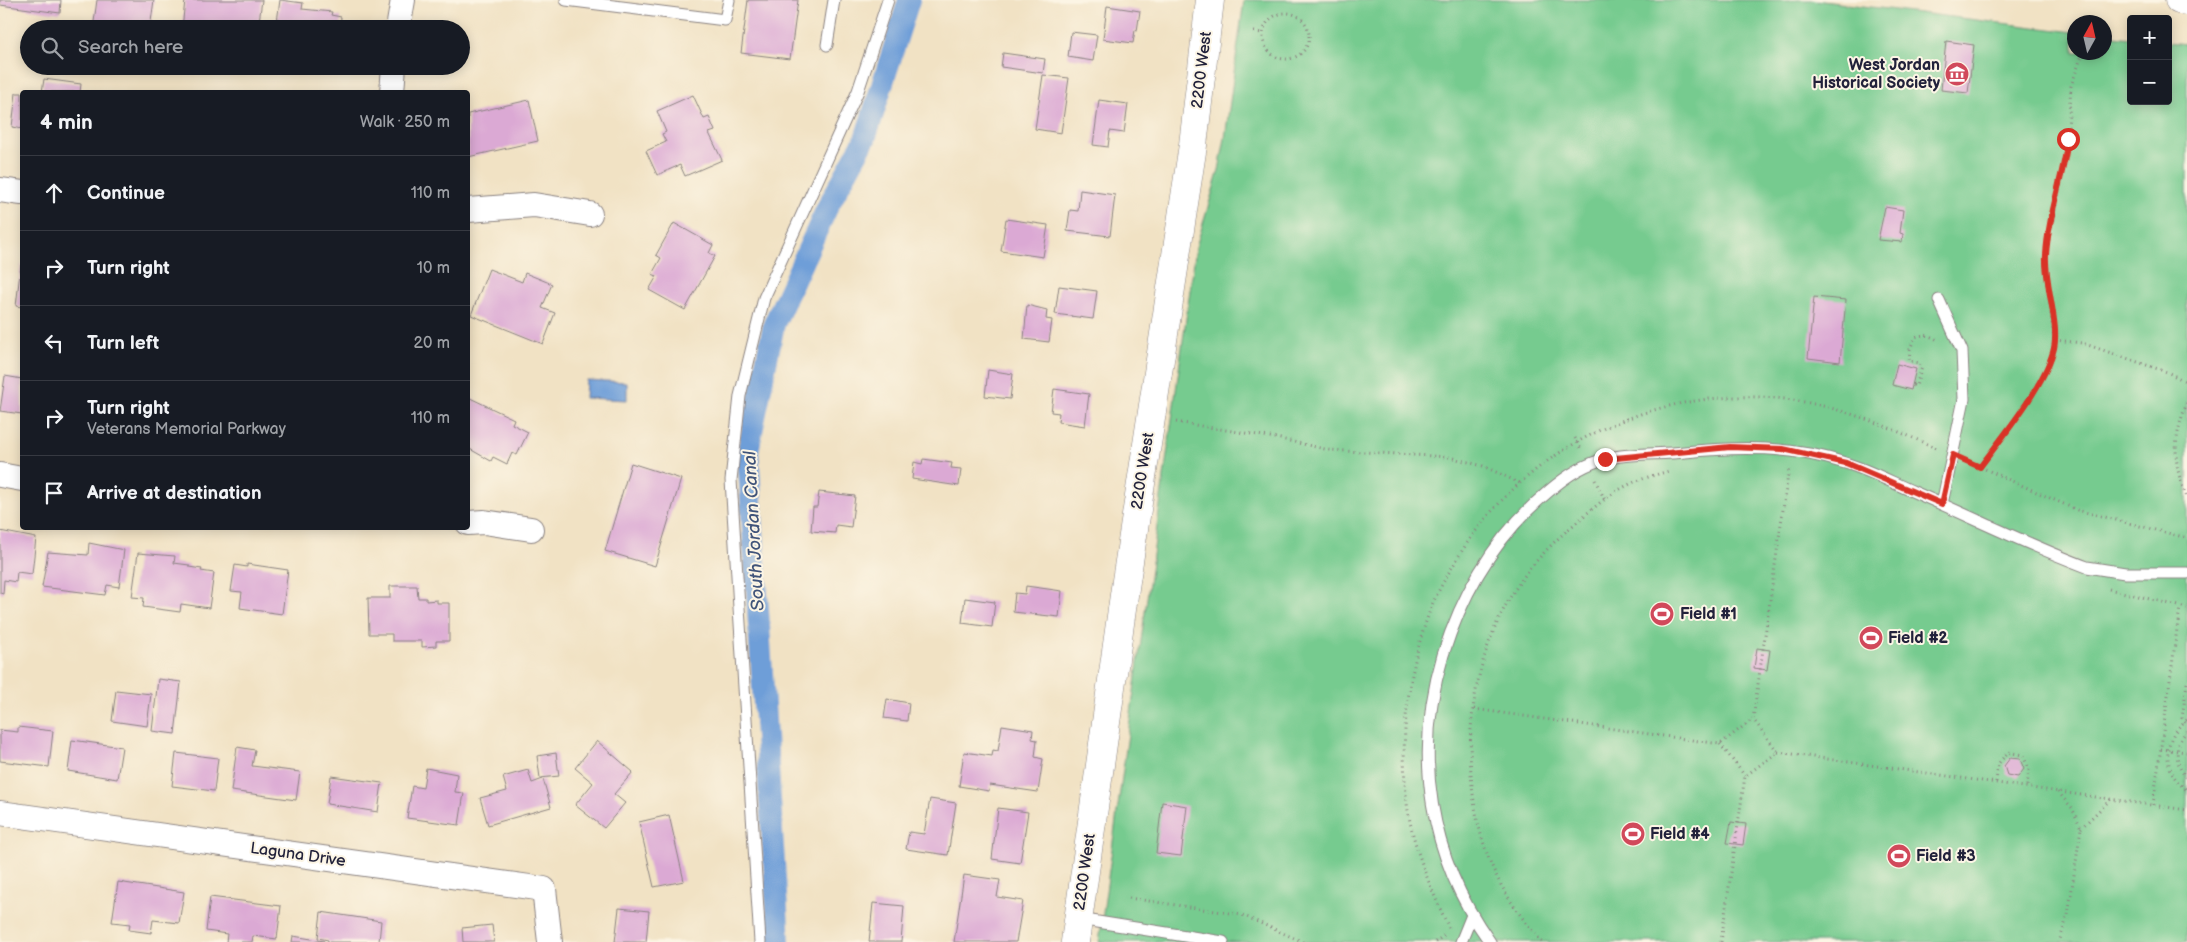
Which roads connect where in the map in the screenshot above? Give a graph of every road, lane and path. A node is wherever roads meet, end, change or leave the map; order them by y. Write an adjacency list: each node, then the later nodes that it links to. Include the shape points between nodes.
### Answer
1 (403, 0): 9 (street)
2 (566, 0): 3 (lane, via 725,20)
3 (729, 0)
4 (834, 0): 12 (lane)
5 (888, 0): 80 (lane, via 858,91 764,298 740,396 731,480)
6 (1210, 0): 77 (street, 2200 West, via 1192,145)
7 (2179, 0): 8 (street)
8 (2187, 1)
9 (400, 20)
10 (1254, 32): 11 (path)
11 (1263, 33): 11 (path, via 1266,48 1277,58 1292,58 1308,43 1307,28 1297,16 1290,14 1269,20)
12 (827, 45)
13 (2080, 60): 21 (path, via 2071,86 2066,156 2046,252)
14 (393, 75): 15 (street)
15 (392, 90)
16 (0, 190): 17 (street)
17 (20, 193)
18 (470, 210): 19 (street, via 534,205)
19 (590, 214)
20 (1939, 300): 31 (lane, via 1962,351 1964,399)
21 (2055, 340): 25 (path, via 2082,343); 34 (path, via 2048,366)
22 (1942, 345): 23 (path, via 1933,337 1922,334 1915,337)
23 (1909, 361): 24 (path); 26 (path, via 1921,365 1916,386)
24 (1907, 366)
25 (2187, 382)
26 (1912, 385)
27 (2187, 403): 41 (path, via 2175,459)
28 (1176, 422): 40 (path, via 1329,450 1449,457 1483,466)
29 (1576, 439): 30 (path); 31 (path, via 1628,415 1712,398 1745,396 1830,407 1858,415); 40 (path)
30 (1584, 455)
31 (1953, 455): 34 (path); 43 (lane)
32 (1780, 465): 33 (path)
33 (1789, 466): 35 (path); 53 (path)
34 (1980, 467): 46 (path, via 2077,510)
35 (1796, 468)
36 (1673, 470): 42 (path, via 1626,486)
37 (1592, 472): 42 (path)
38 (0, 476): 39 (street)
39 (20, 479)
40 (1520, 483): 76 (path, via 1485,519 1443,583 1432,604 1409,690 1404,761 1408,805 1419,856)
41 (2187, 498)
42 (1605, 500): 52 (path, via 1560,535 1516,588 1503,610 1484,659)
43 (1942, 504): 47 (lane, via 2087,567 2125,573); 75 (lane, via 1846,463 1759,447 1605,459 1563,479 1540,499 1491,553 1470,587 1452,625 1433,700 1428,767 1436,824 1442,851)
44 (470, 523): 45 (street)
45 (531, 529)
46 (2187, 538)
47 (2187, 573)
48 (2105, 588): 49 (path)
49 (2180, 607): 50 (path); 58 (path)
50 (2187, 608)
51 (2187, 684): 54 (path, via 2182,718)
52 (1474, 709): 57 (path); 85 (path, via 1471,764 1481,834 1500,882)
53 (1753, 719): 57 (path); 61 (path)
54 (2186, 721): 55 (path); 59 (path, via 2174,733)
55 (2187, 726)
56 (2187, 731): 60 (path)
57 (1720, 744): 63 (path)
58 (2161, 749): 59 (path); 70 (path)
59 (2168, 750): 60 (path); 67 (path, via 2171,772)
60 (2177, 751): 62 (path); 64 (path, via 2178,764)
61 (1778, 752): 63 (path); 65 (path)
62 (2187, 752)
63 (1745, 776): 86 (path)
64 (2187, 778)
65 (1996, 782): 66 (path); 66 (path, via 1998,764 2008,752 2023,755 2029,769)
66 (2027, 786): 68 (path)
67 (2187, 790)
68 (2056, 791): 69 (path); 73 (path, via 2068,802)
69 (2111, 799): 70 (path); 73 (path)
70 (2153, 805): 71 (path)
71 (2187, 810)
72 (0, 813): 79 (street, Laguna Drive, via 544,889)
73 (2080, 828): 87 (path, via 2068,914)
74 (1129, 898): 82 (path, via 1242,915)
75 (1472, 915): 78 (lane); 84 (lane)
76 (1450, 930): 78 (path); 83 (path)
77 (1077, 931): 81 (lane)
78 (1457, 938)
79 (550, 942)
80 (760, 942)
81 (1223, 942)
82 (1303, 942)
83 (1435, 942)
84 (1490, 942)
85 (1542, 942)
86 (1721, 942)
87 (2059, 942)

